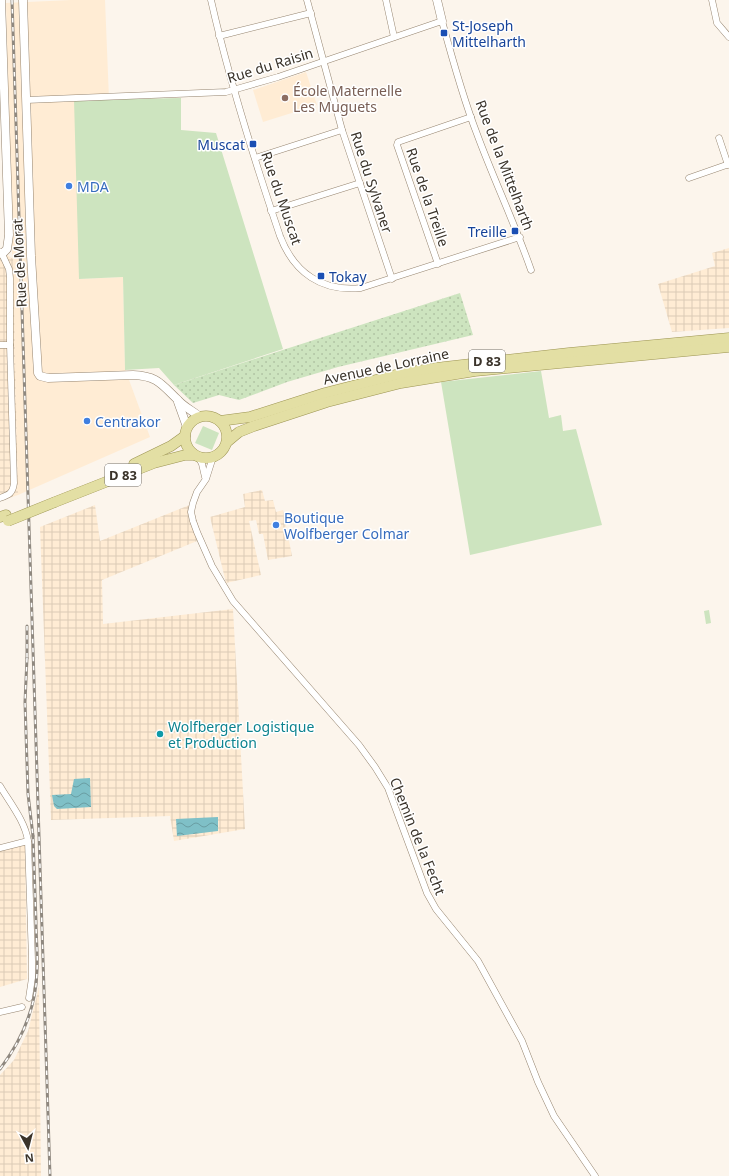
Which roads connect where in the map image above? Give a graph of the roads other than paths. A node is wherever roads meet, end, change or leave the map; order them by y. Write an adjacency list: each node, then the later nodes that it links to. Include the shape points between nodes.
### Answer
1 (1, 0): 25 (street, via 9,235 7,249)
2 (23, 0): 15 (street, Rue de Morat)
3 (211, 0): 10 (street, Rue du Muscat)
4 (307, 0): 8 (street, Rue du Sylvaner)
5 (386, 0): 11 (street)
6 (437, 0): 9 (street, Rue de la Mittelharth)
7 (712, 0): 12 (street, via 717,23)
8 (311, 13): 10 (street); 13 (street, Rue du Sylvaner)
9 (442, 21): 11 (street, Rue du Raisin); 16 (street, Rue de la Mittelharth)
10 (219, 36): 14 (street, Rue du Muscat)
11 (394, 37): 13 (street, Rue du Raisin)
12 (729, 37)
13 (324, 61): 14 (street, Rue du Raisin); 17 (street, Rue du Sylvaner)
14 (234, 90): 15 (street, Rue du Raisin); 19 (street, Rue du Muscat)
15 (26, 100): 33 (street, Rue de Morat, via 38,373 48,378 146,376 159,381)
16 (471, 117): 24 (street, Rue de la Mittelharth); 26 (street, Rue de la Treille, via 398,142 397,145)
17 (342, 130): 19 (street); 22 (street, Rue du Sylvaner)
18 (719, 138): 20 (street)
19 (255, 158): 23 (street, Rue du Muscat)
20 (729, 164): 21 (street)
21 (689, 178)
22 (360, 183): 23 (street); 28 (street, Rue du Sylvaner)
23 (271, 211): 28 (street, Rue du Muscat, via 292,261 311,278 324,284 349,289 368,287)
24 (520, 237): 26 (street, Rue du Muscat); 27 (street, Rue de la Mittelharth)
25 (1, 254): 30 (street, via 9,269 10,278)
26 (438, 264): 28 (street, Rue du Muscat)
27 (531, 270)
28 (392, 279)
29 (729, 338): 35 (main road, Avenue de Lorraine / D 83, via 562,353 399,374 324,393 250,417)
30 (10, 344): 31 (street); 41 (street, via 14,483 12,492)
31 (0, 345)
32 (729, 347): 37 (main road, Avenue de Lorraine / D 83, via 475,371 401,383 327,402 254,426 238,432)
33 (178, 401): 34 (street, Rue de Morat); 36 (street, Rue de Morat)
34 (200, 417): 35 (main road, via 207,416); 36 (main road, via 195,419)
35 (220, 421): 37 (main road, via 226,430)
36 (186, 432): 38 (main road, via 189,450); 42 (main road, D 83, via 171,446)
37 (227, 442): 39 (main road, via 220,454)
38 (197, 456): 39 (main road, via 206,459); 40 (street); 42 (main road, D 83, via 186,455 154,463)
39 (213, 457): 40 (street, Chemin de la Fecht)
40 (206, 479): 50 (street, Chemin de la Fecht, via 197,492 192,512 197,532 212,566 233,601 359,745 375,767 388,788 427,893 436,909 478,961 522,1041 554,1116)
41 (0, 498)
42 (54, 499): 43 (main road, D 83)
43 (4, 519)
44 (0, 786): 45 (street, via 24,825)
45 (28, 841): 46 (street); 47 (street, via 32,960)
46 (0, 848)
47 (29, 998)
48 (22, 1007): 49 (street)
49 (0, 1012)
50 (595, 1176)

